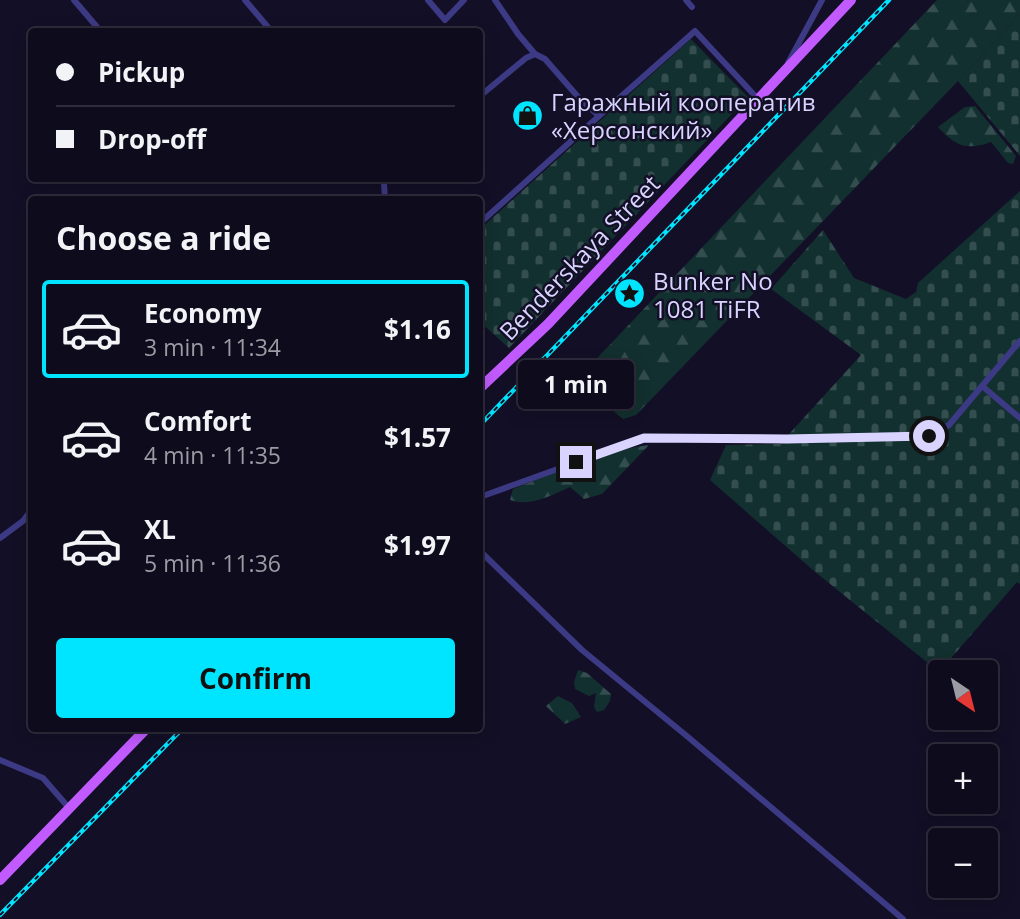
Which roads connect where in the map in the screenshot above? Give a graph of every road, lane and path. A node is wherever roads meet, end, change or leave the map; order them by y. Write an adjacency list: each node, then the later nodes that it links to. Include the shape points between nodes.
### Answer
1 (74, 0): 10 (street)
2 (245, 0): 11 (street)
3 (428, 0): 4 (street, via 445,20)
4 (464, 0)
5 (495, 0): 12 (street)
6 (686, 0): 9 (street)
7 (822, 0): 13 (street)
8 (851, 0): 13 (main road, Benderskaya Street)
9 (692, 7)
10 (98, 28)
11 (269, 28)
12 (535, 54): 14 (street); 16 (street, via 545,58)
13 (782, 73): 15 (main road, Benderskaya Street)
14 (483, 94)
15 (757, 98): 16 (street, via 695,31); 19 (main road, Benderskaya Street, via 548,324)
16 (599, 116): 17 (street)
17 (483, 220)
18 (1020, 341): 20 (street)
19 (483, 385)
20 (982, 387): 21 (street); 22 (street, via 949,425 929,436 644,438)
21 (1020, 418)
22 (483, 496)
23 (28, 516): 24 (street)
24 (0, 538)
25 (483, 554): 30 (street, via 582,650)
26 (143, 732): 28 (main road)
27 (0, 760): 28 (street, via 43,778)
28 (69, 808): 29 (main road)
29 (0, 880)
30 (903, 919)

